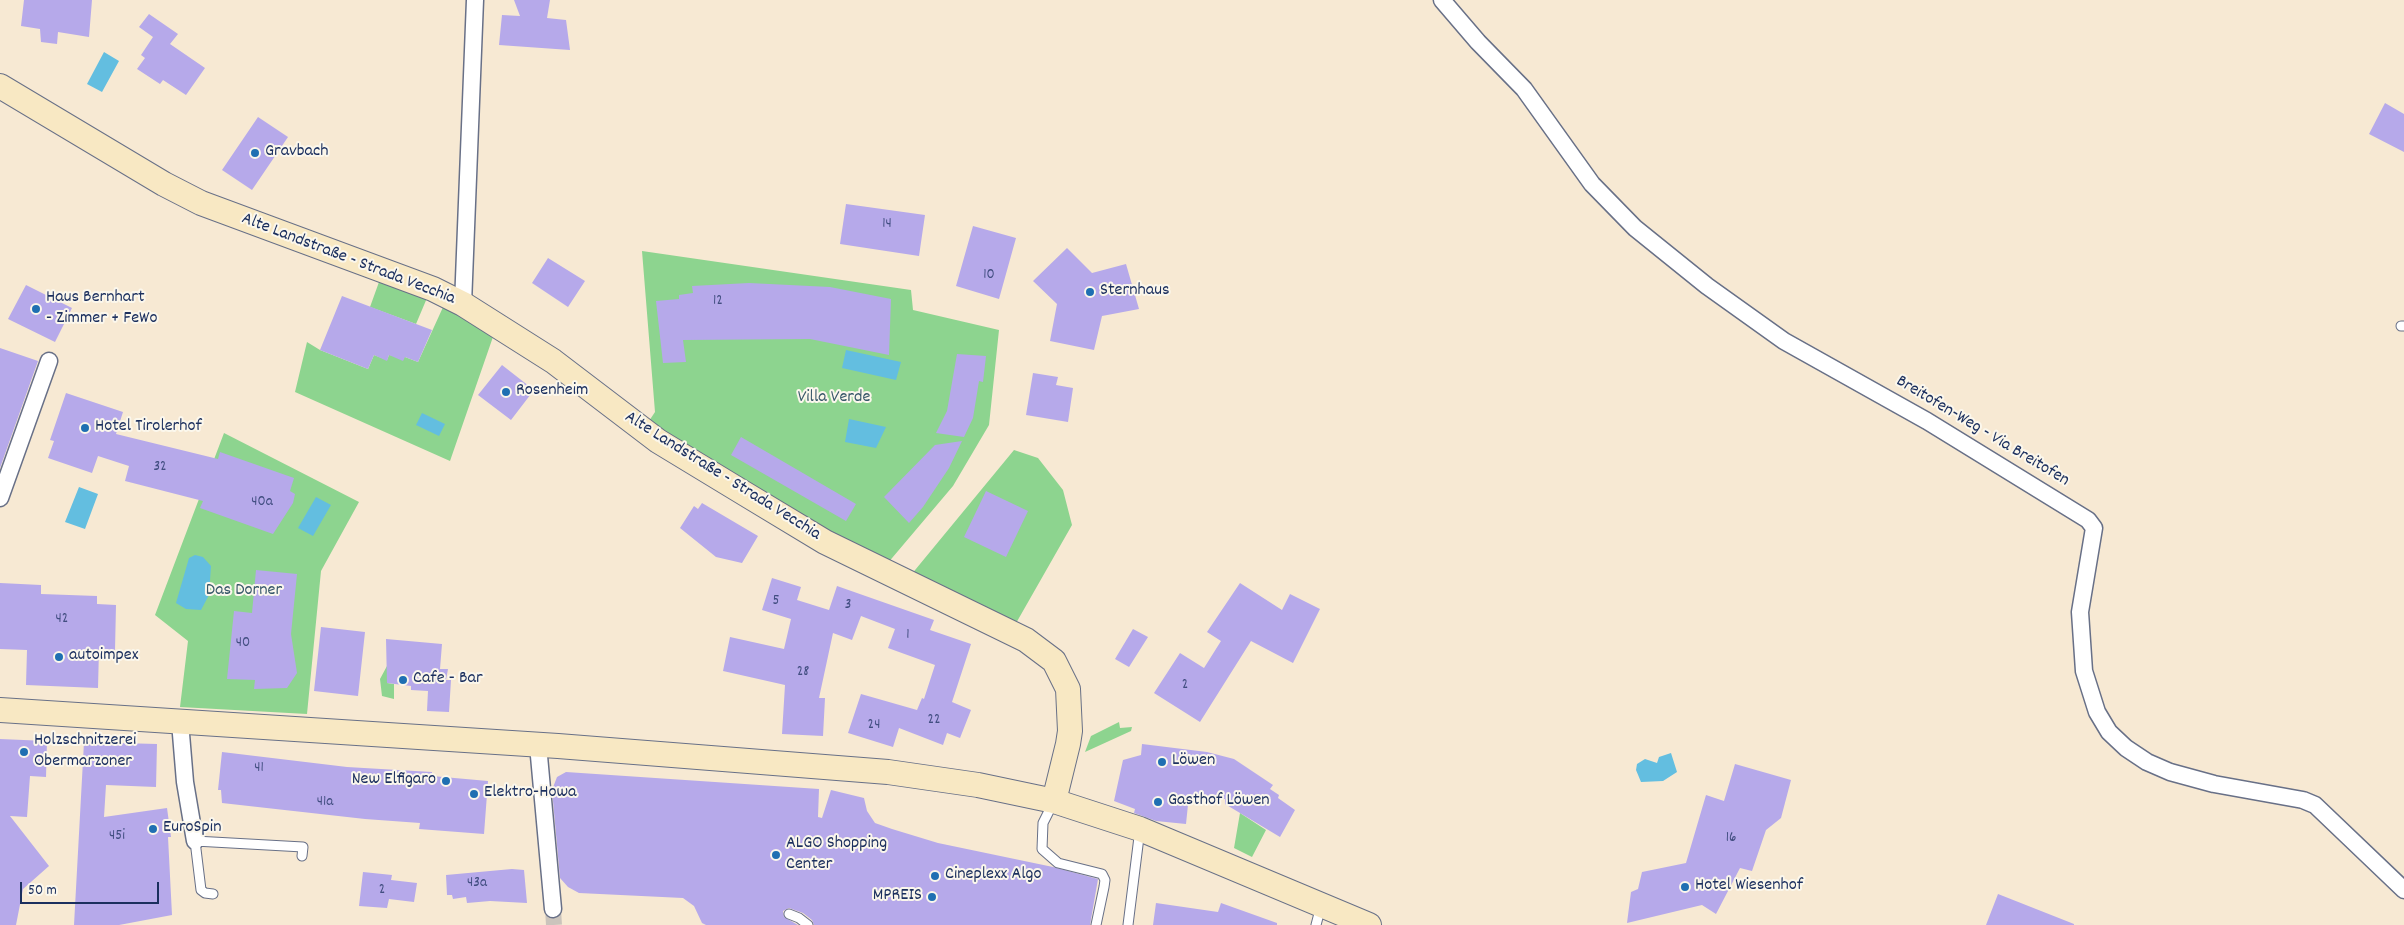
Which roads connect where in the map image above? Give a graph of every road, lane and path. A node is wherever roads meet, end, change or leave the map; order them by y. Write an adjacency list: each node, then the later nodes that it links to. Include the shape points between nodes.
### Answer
1 (475, 0): 4 (street)
2 (1442, 0): 14 (street, Breitofen-Weg - Via Breitofen, via 1524,89 1592,184 1635,228 1707,286 1784,341 1927,421 2088,520 2094,528 2080,612 2084,671 2097,712 2109,732 2126,748 2170,772 2315,805)
3 (0, 86): 4 (main road, Alte Landstraße - Strada Vecchia, via 200,203 433,289)
4 (463, 304): 10 (main road, Alte Landstraße - Strada Vecchia, via 553,361 658,441 747,495 825,542 1026,640 1054,661 1068,689 1070,731)
5 (49, 361): 6 (street)
6 (0, 498)
7 (0, 710): 8 (main road)
8 (180, 722): 9 (main road); 12 (street, via 185,782)
9 (538, 745): 10 (main road, via 888,772 978,785); 16 (street)
10 (1054, 801): 11 (main road); 20 (lane, via 1043,824 1042,849 1058,862 1102,874 1105,880)
11 (1140, 829): 18 (main road); 21 (lane)
12 (195, 841): 13 (lane, via 303,846); 15 (lane, via 201,890)
13 (302, 856)
14 (2404, 890)
15 (213, 894)
16 (553, 909)
17 (790, 914): 19 (lane)
18 (1319, 914): 22 (main road)
19 (808, 925)
20 (1096, 925)
21 (1128, 925)
22 (1369, 925)

